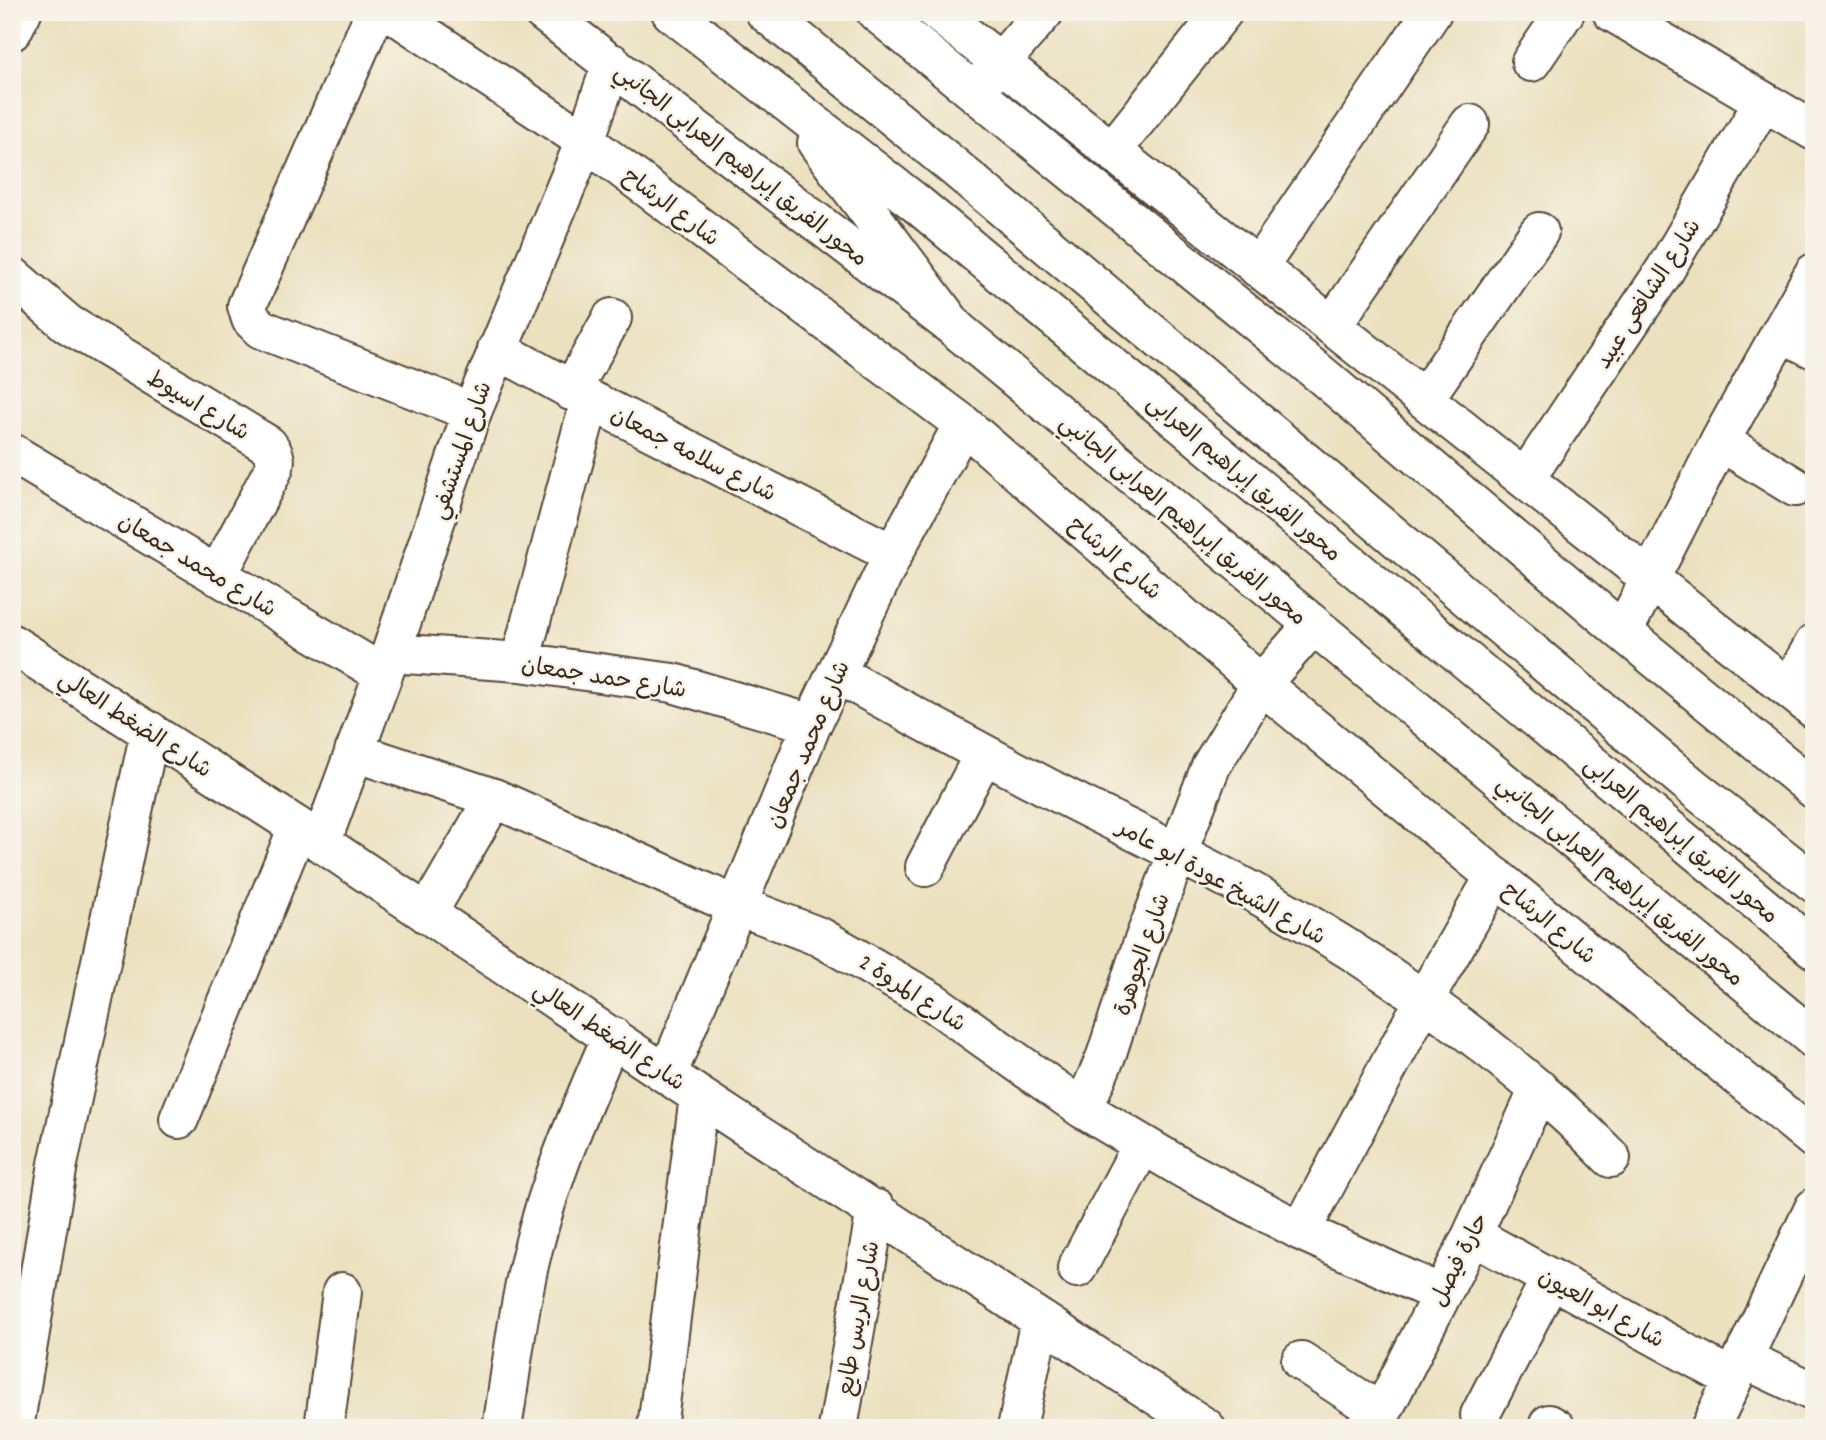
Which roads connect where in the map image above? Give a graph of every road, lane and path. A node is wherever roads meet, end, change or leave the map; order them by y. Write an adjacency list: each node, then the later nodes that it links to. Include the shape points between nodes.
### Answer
1 (22, 12): 14 (street)
2 (375, 12): 36 (street, via 247,306 251,319 261,328)
3 (391, 12): 23 (street, شارع الرشاح)
4 (543, 12): 17 (street, محور الفريق إبراهيم العرابى الجانبي)
5 (671, 12): 19 (street, محور الفريق إبراهيم العرابى)
6 (765, 12): 64 (street, محور الفريق إبراهيم العرابى, via 1695,789)
7 (876, 12): 18 (street)
8 (937, 12): 15 (street)
9 (1044, 12): 15 (street)
10 (1223, 12): 24 (street)
11 (1432, 12): 26 (street)
12 (1565, 12): 16 (street)
13 (1612, 12): 20 (street)
14 (12, 31)
15 (1000, 62): 18 (street); 24 (street)
16 (1531, 62)
17 (612, 63): 23 (street, شارع المستشفي); 31 (street, محور الفريق إبراهيم العرابى الجانبي)
18 (974, 92): 46 (street, via 1325,378)
19 (786, 102): 31 (street); 67 (street, محور الفريق إبراهيم العرابى, via 928,213)
20 (1763, 102): 22 (street); 40 (street, شارع الشافعى عبيد, via 1665,270)
21 (1470, 124): 30 (street)
22 (1814, 131)
23 (585, 141): 33 (street, شارع المستشفي); 37 (street, شارع الرشاح)
24 (1112, 151): 26 (street)
25 (1539, 232): 35 (street)
26 (1258, 268): 30 (street)
27 (1814, 273): 32 (street)
28 (12, 276): 43 (street, شارع اسيوط, via 68,324 268,445 276,464)
29 (612, 318): 34 (street)
30 (1332, 326): 35 (street)
31 (956, 329): 45 (street, محور الفريق إبراهيم العرابى الجانبي)
32 (1797, 340): 38 (street)
33 (497, 349): 34 (street, شارع سلامه جمعان); 36 (street, شارع المستشفي)
34 (580, 395): 42 (street, شارع سلامه جمعان); 49 (street)
35 (1424, 399): 40 (street)
36 (472, 412): 50 (street, شارع المستشفي)
37 (963, 424): 42 (street, شارع محمد جمعان); 52 (street, شارع الرشاح)
38 (1720, 441): 41 (street); 44 (street)
39 (12, 453): 43 (street, شارع محمد جمعان)
40 (1525, 479): 44 (street)
41 (1795, 487)
42 (894, 554): 51 (street, شارع محمد جمعان)
43 (217, 576): 50 (street, شارع محمد جمعان)
44 (1650, 579): 46 (street); 53 (street)
45 (1313, 625): 52 (street, شارع الجوهرة); 70 (street, محور الفريق إبراهيم العرابى الجانبي)
46 (1623, 632): 58 (street)
47 (12, 644): 55 (street, شارع الضغط العالي)
48 (1814, 644): 53 (street)
49 (520, 662): 50 (street, شارع حمد جمعان); 54 (street, شارع حمد جمعان, via 673,682)
50 (387, 664): 56 (street, شارع المستشفي)
51 (836, 674): 54 (street, شارع محمد جمعان); 57 (street, شارع الشيخ عودة ابو عامر)
52 (1261, 684): 61 (street, شارع الجوهرة, via 1211,766); 63 (street, شارع الرشاح)
53 (1801, 699)
54 (811, 724): 65 (street, شارع محمد جمعان)
55 (150, 732): 60 (street, شارع الضغط العالي); 94 (street, via 58,1164)
56 (355, 752): 59 (street, شارع المروة 2); 60 (street, شارع المستشفي)
57 (984, 754): 61 (street, شارع الشيخ عودة ابو عامر); 62 (street)
58 (1814, 789)
59 (494, 798): 65 (street, شارع المروة 2); 66 (street)
60 (309, 835): 66 (street, شارع الضغط العالي); 75 (street, شارع المستشفي)
61 (1178, 853): 68 (street, شارع الشيخ عودة ابو عامر, via 1301,920); 74 (street, شارع الجوهرة)
62 (926, 867)
63 (1495, 876): 68 (street); 76 (street, شارع الرشاح)
64 (1814, 883)
65 (739, 906): 71 (street, شارع محمد جمعان); 74 (street, شارع المروة 2, via 820,937 896,979)
66 (427, 914): 69 (street, شارع الضغط العالي)
67 (1814, 949)
68 (1423, 1002): 72 (street, شارع الشيخ عودة ابو عامر); 81 (street)
69 (612, 1036): 71 (street, شارع الضغط العالي); 96 (street, via 562,1157 542,1220 525,1283)
70 (1814, 1040)
71 (668, 1073): 73 (street, شارع الضغط العالي)
72 (1539, 1089): 78 (street, شارع الشيخ عودة ابو عامر); 82 (street, حارة فيصل)
73 (699, 1096): 80 (street, شارع الضغط العالي); 97 (street)
74 (1083, 1109): 77 (street, شارع المروة 2)
75 (178, 1119)
76 (1814, 1139)
77 (1142, 1145): 81 (street, شارع المروة 2); 83 (street)
78 (1611, 1158)
79 (1814, 1208): 89 (street)
80 (876, 1209): 87 (street, شارع الضغط العالي); 98 (street, شارع الريس طايع)
81 (1301, 1231): 86 (street, شارع المروة 2)
82 (1472, 1235): 84 (street, شارع ابو العيون); 86 (street, حارة فيصل)
83 (1077, 1268)
84 (1551, 1278): 89 (street, شارع ابو العيون); 91 (street)
85 (342, 1292): 95 (street)
86 (1441, 1294): 92 (street, حارة فيصل)
87 (1040, 1320): 93 (street, شارع الضغط العالي); 99 (street)
88 (1301, 1361): 92 (street)
89 (1737, 1369): 90 (street, شارع ابو العيون); 100 (street)
90 (1814, 1392)
91 (1480, 1415)
92 (1377, 1420)
93 (1188, 1422)
94 (13, 1427)
95 (324, 1428)
96 (502, 1428)
97 (657, 1428)
98 (838, 1428)
99 (1017, 1428)
100 (1710, 1428)

